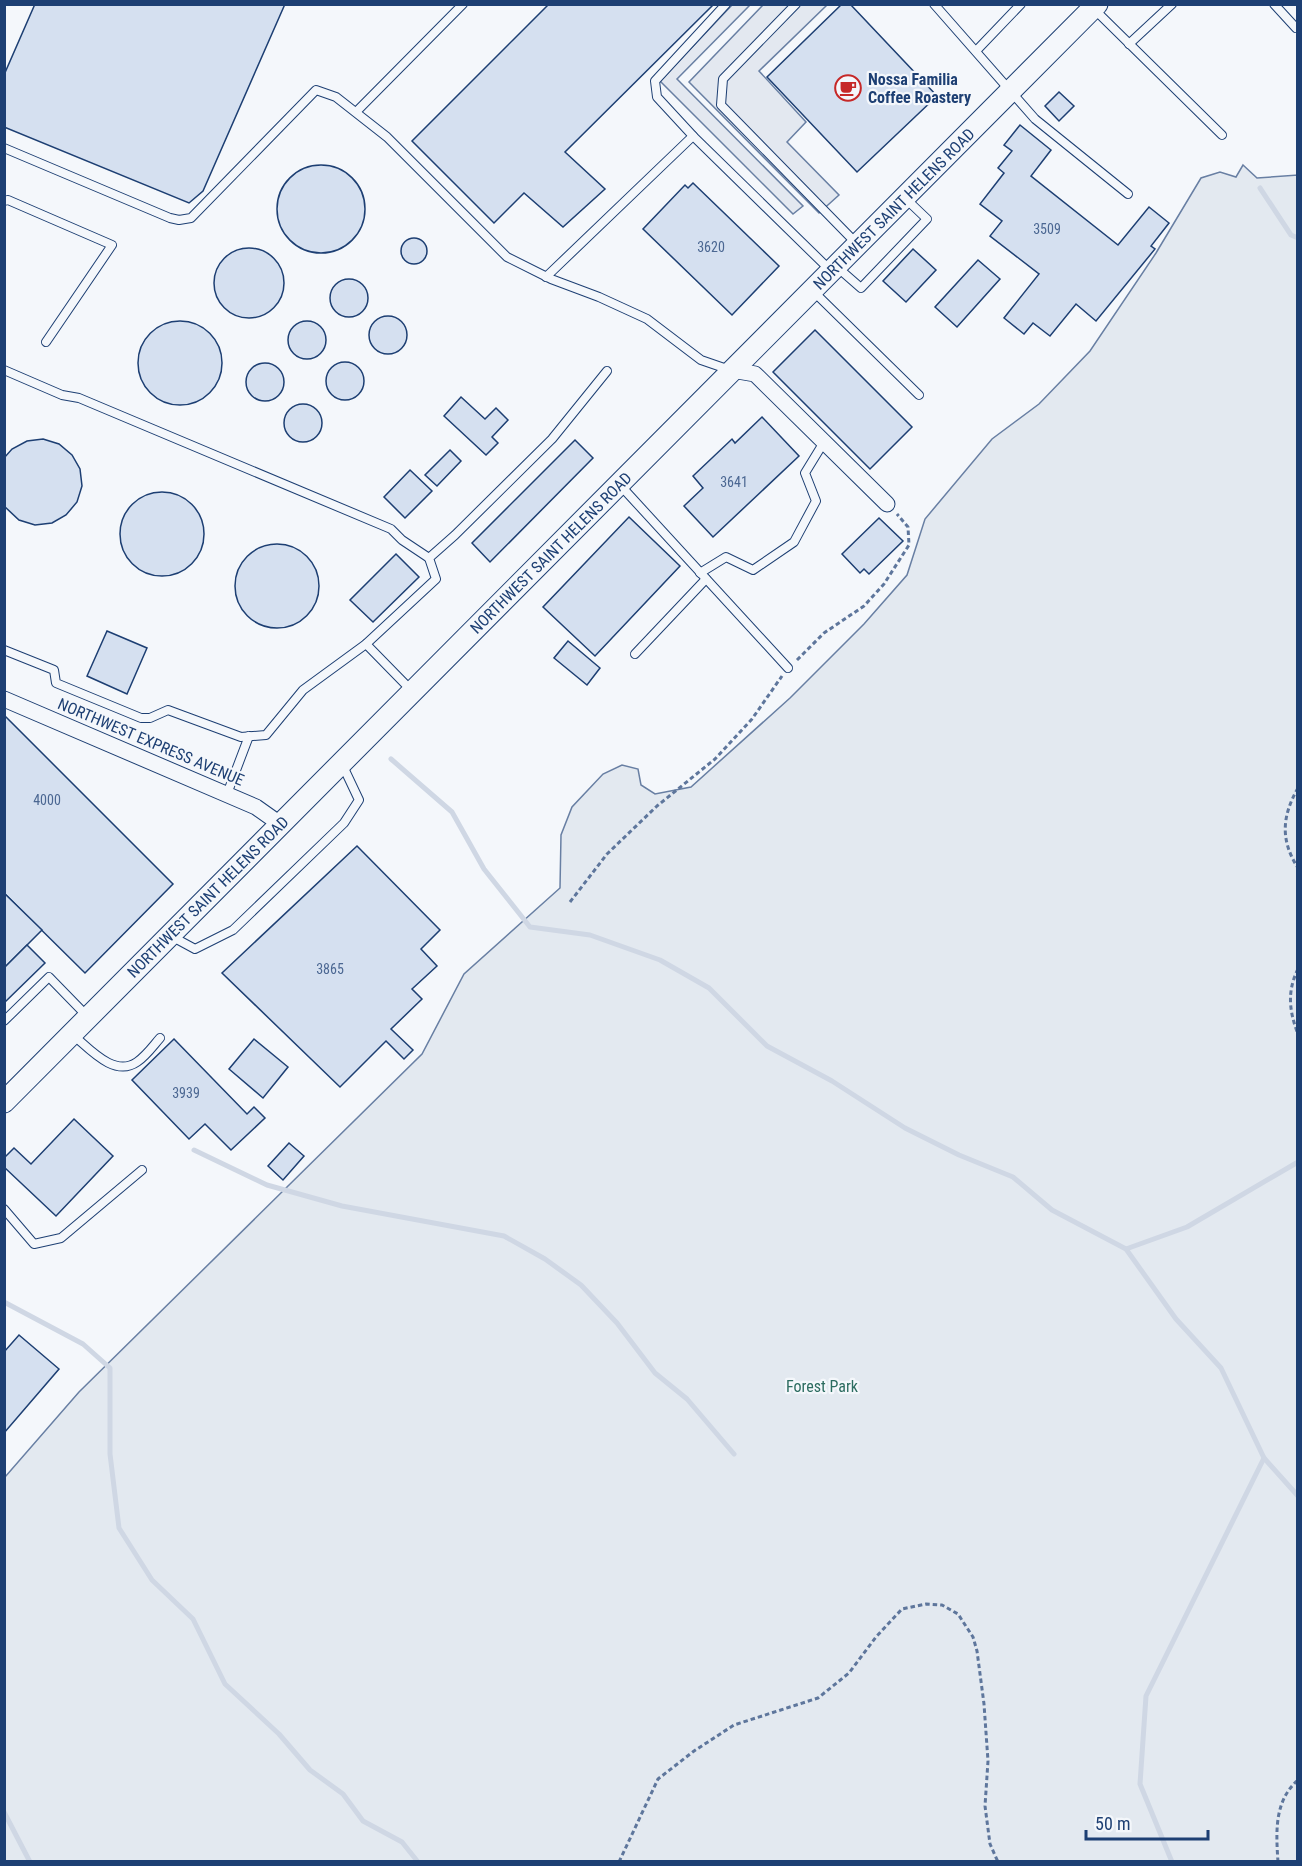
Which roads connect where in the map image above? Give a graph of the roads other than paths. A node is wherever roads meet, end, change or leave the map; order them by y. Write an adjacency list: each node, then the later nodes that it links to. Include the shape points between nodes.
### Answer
1 (463, 4): 13 (lane)
2 (726, 4): 15 (lane, via 655,81 657,97)
3 (796, 4): 20 (lane, via 723,79 721,105)
4 (934, 4): 11 (lane)
5 (1021, 4): 11 (lane)
6 (1172, 4): 10 (lane)
7 (1274, 4): 9 (lane)
8 (1095, 6): 10 (lane); 12 (main road, NORTHWEST SAINT HELENS ROAD)
9 (1296, 28)
10 (1129, 44): 14 (lane)
11 (976, 51): 12 (lane)
12 (1011, 90): 17 (lane, via 1035,119); 18 (main road, NORTHWEST SAINT HELENS ROAD)
13 (356, 112): 16 (lane, via 336,97 316,90 191,218 179,220); 22 (lane, via 387,137 507,257)
14 (1222, 135)
15 (693, 136): 21 (lane); 22 (lane)
16 (4, 148)
17 (1128, 194)
18 (904, 198): 20 (main road, NORTHWEST SAINT HELENS ROAD); 21 (lane, via 927,219 861,288)
19 (4, 201): 24 (lane, via 112,245)
20 (858, 245): 21 (main road, NORTHWEST SAINT HELENS ROAD)
21 (833, 269): 23 (main road, NORTHWEST SAINT HELENS ROAD)
22 (546, 277): 26 (lane, via 647,320 701,360)
23 (812, 291): 26 (main road, NORTHWEST SAINT HELENS ROAD); 28 (lane)
24 (46, 342)
25 (4, 370): 32 (lane, via 391,529)
26 (732, 370): 29 (street, via 755,374); 30 (main road, NORTHWEST SAINT HELENS ROAD)
27 (606, 371): 32 (lane, via 552,439)
28 (919, 395)
29 (824, 442): 31 (street); 33 (lane, via 805,473 816,501 794,542 753,570 726,557)
30 (619, 484): 33 (lane); 38 (main road, NORTHWEST SAINT HELENS ROAD)
31 (887, 504)
32 (429, 558): 34 (lane, via 436,579)
33 (703, 576): 36 (lane); 37 (lane)
34 (366, 644): 38 (lane); 40 (lane, via 303,690 266,735)
35 (4, 650): 40 (lane, via 54,670 56,683 141,718 168,710 241,737)
36 (635, 654)
37 (788, 668)
38 (412, 691): 41 (main road, NORTHWEST SAINT HELENS ROAD)
39 (4, 699): 42 (street, NORTHWEST EXPRESS AVENUE)
40 (249, 736): 42 (lane)
41 (341, 762): 43 (main road, NORTHWEST SAINT HELENS ROAD); 44 (lane, via 359,800 345,823 233,930 195,949)
42 (227, 794): 43 (street, NORTHWEST EXPRESS AVENUE)
43 (280, 824): 44 (main road, NORTHWEST SAINT HELENS ROAD)
44 (170, 935): 45 (main road, NORTHWEST SAINT HELENS ROAD)
45 (88, 1017): 46 (lane, via 48,977); 47 (main road, NORTHWEST SAINT HELENS ROAD)
46 (4, 1021)
47 (72, 1034): 48 (lane, via 108,1064 117,1066 136,1062); 49 (main road, NORTHWEST SAINT HELENS ROAD)
48 (160, 1038)
49 (4, 1101)
50 (142, 1170): 51 (lane, via 61,1238 34,1244)
51 (4, 1209)

